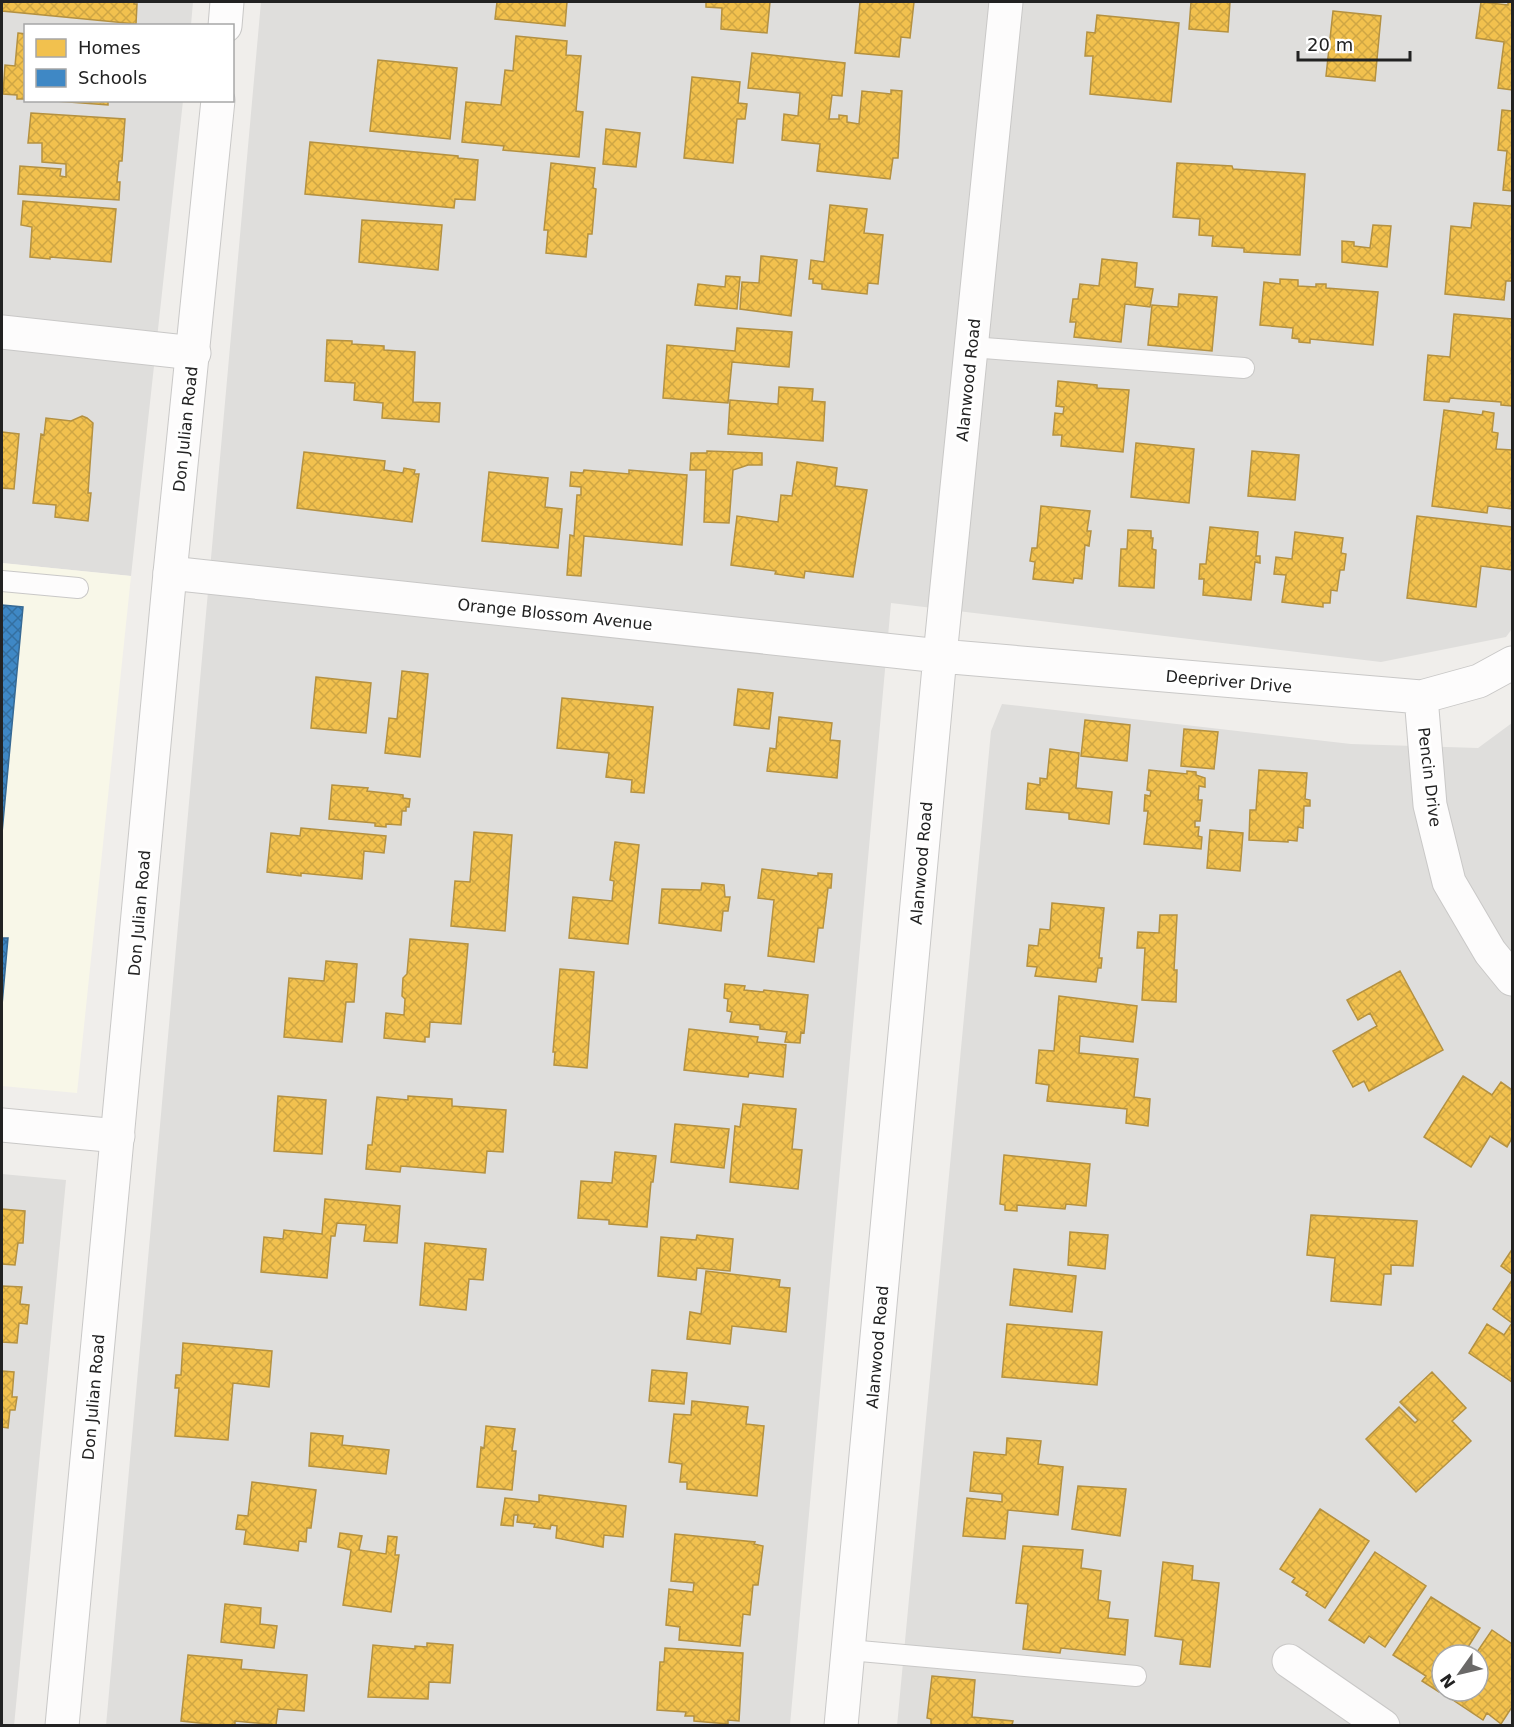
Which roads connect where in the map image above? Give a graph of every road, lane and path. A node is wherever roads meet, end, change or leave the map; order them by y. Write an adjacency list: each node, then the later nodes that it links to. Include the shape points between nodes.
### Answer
1 (227, 2): 3 (street)
2 (1006, 2): 6 (street, Alanwood Road)
3 (225, 24)
4 (218, 102): 7 (street, Don Julian Road)
5 (2, 332): 7 (street)
6 (971, 347): 8 (lane); 12 (street, Alanwood Road)
7 (194, 353): 9 (street, Don Julian Road)
8 (1244, 369)
9 (170, 573): 12 (street, Orange Blossom Avenue); 17 (street, Don Julian Road)
10 (2, 581): 11 (lane)
11 (78, 588)
12 (940, 656): 14 (street, Deepriver Drive); 18 (street, Alanwood Road)
13 (1512, 663): 14 (street, Deepriver Drive, via 1479,681)
14 (1421, 697): 15 (street, Pencin Drive, via 1430,805 1449,882 1490,952)
15 (1512, 979)
16 (2, 1125): 17 (street)
17 (118, 1136): 21 (street, Don Julian Road)
18 (849, 1650): 20 (lane); 22 (street, Alanwood Road)
19 (1289, 1661): 23 (street)
20 (1136, 1676)
21 (62, 1725)
22 (842, 1725)
23 (1383, 1725)

